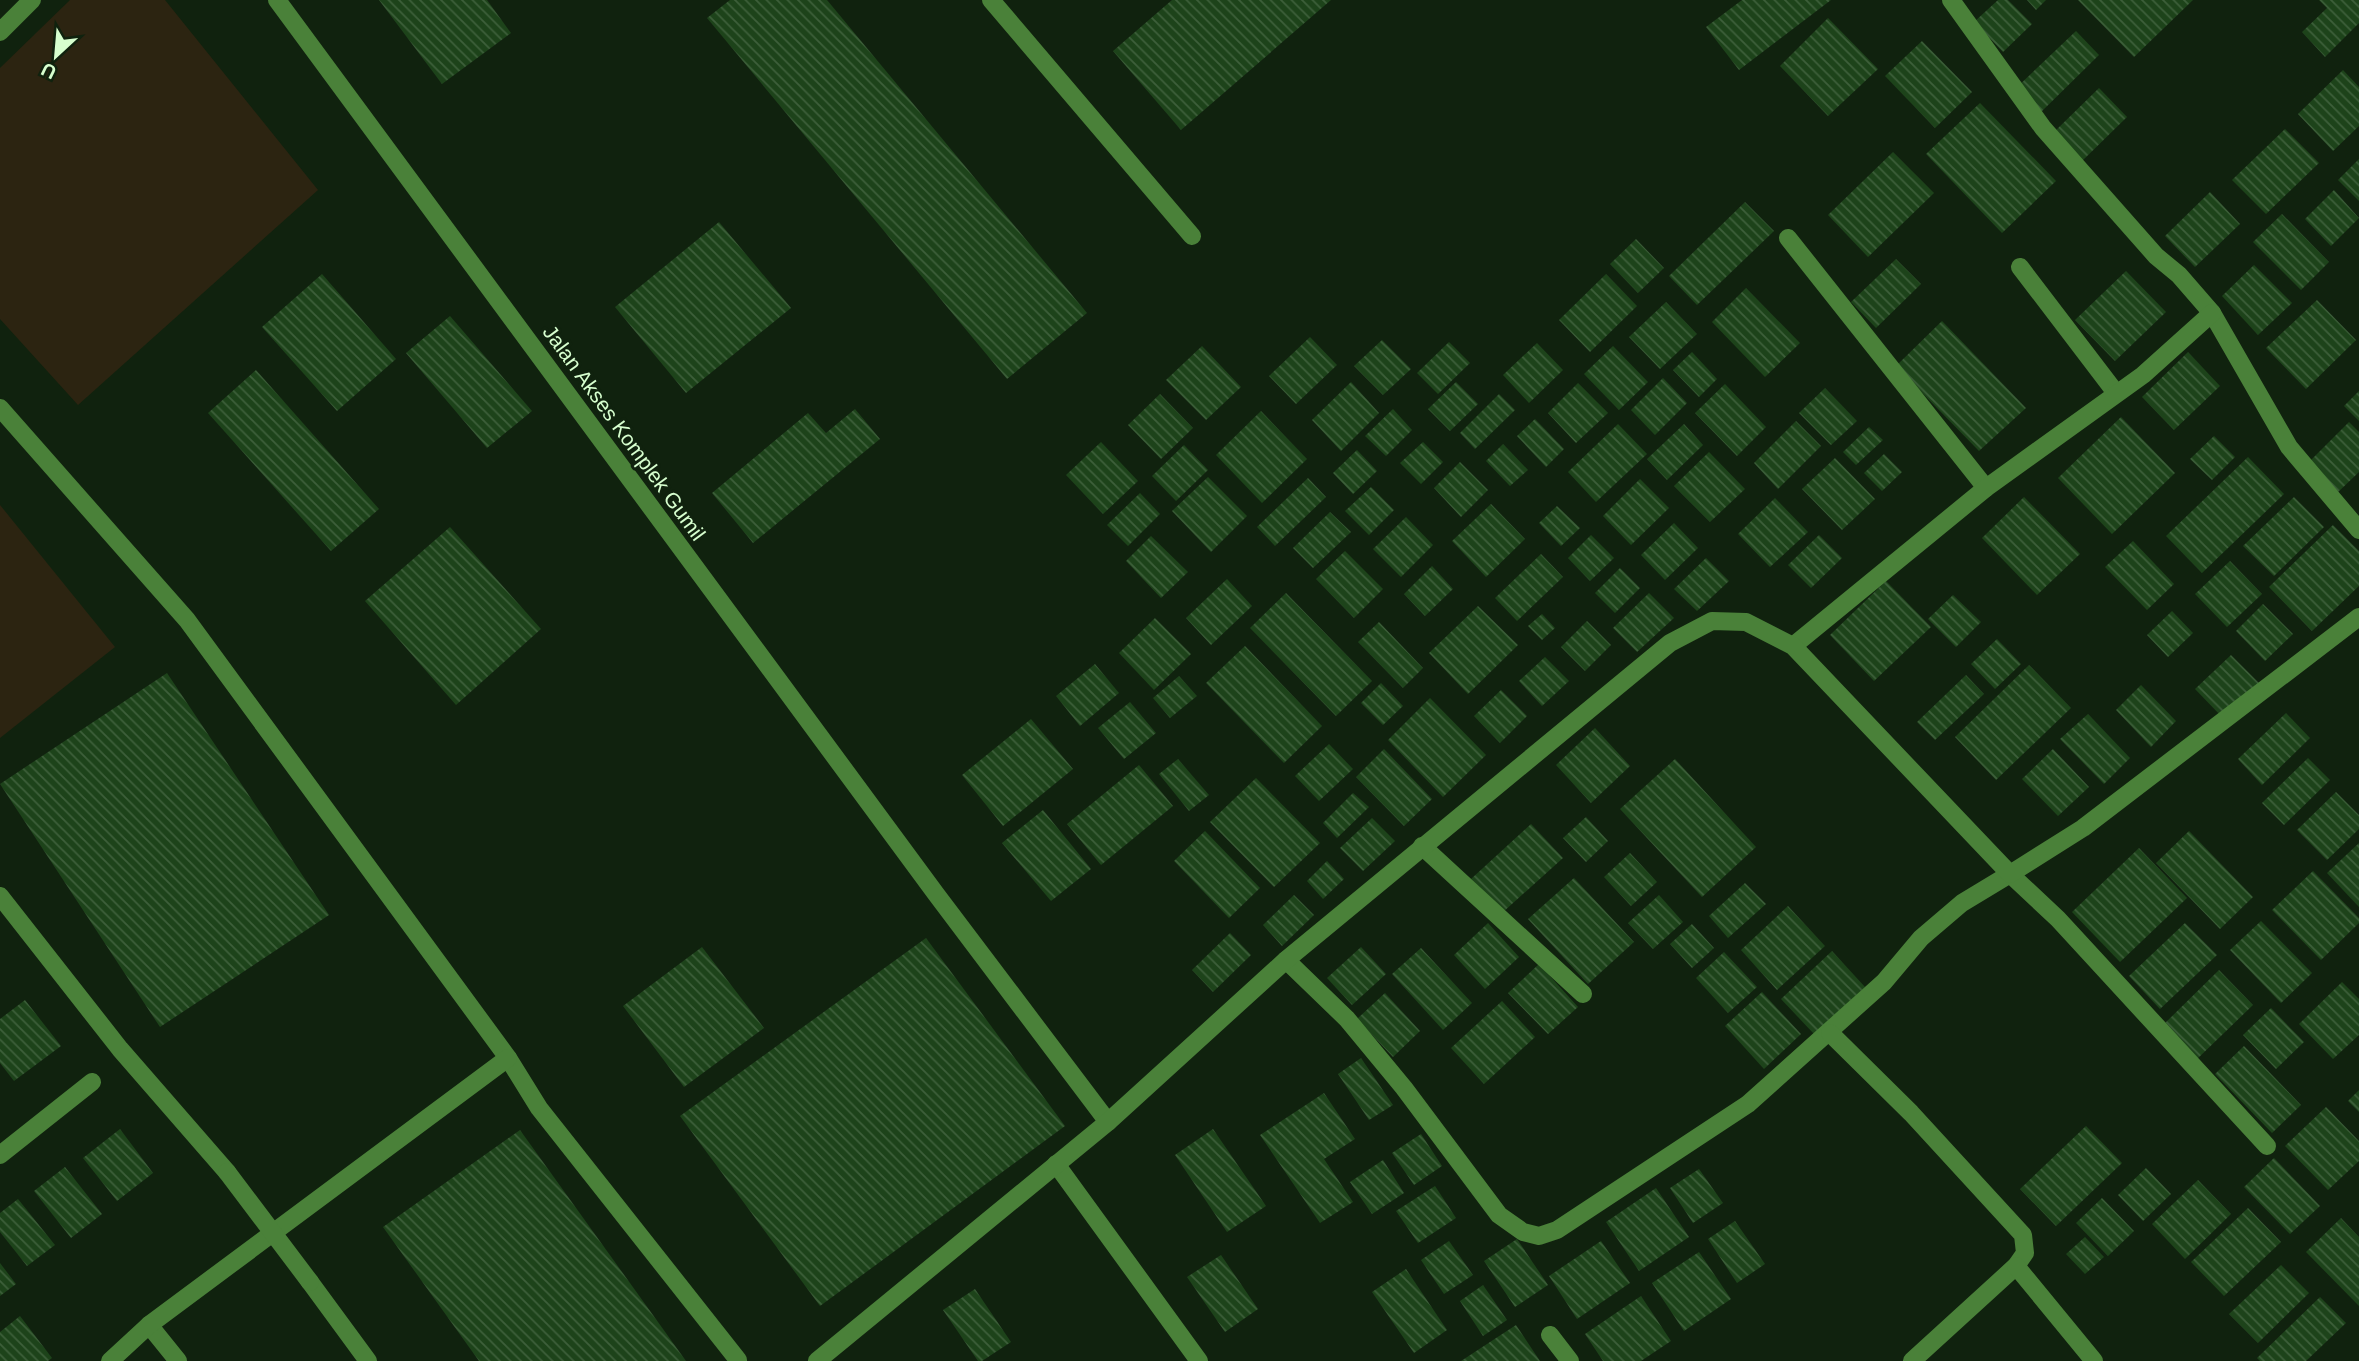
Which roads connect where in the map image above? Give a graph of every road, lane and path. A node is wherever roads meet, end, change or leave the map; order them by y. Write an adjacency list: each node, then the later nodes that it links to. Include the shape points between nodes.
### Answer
1 (32, 0): 5 (street)
2 (276, 0): 24 (street, Jalan Akses Komplek Gumil)
3 (991, 0): 6 (street)
4 (1951, 0): 9 (street, via 2043,128)
5 (0, 32)
6 (1192, 236)
7 (1788, 238): 12 (street)
8 (2021, 267): 10 (street)
9 (2212, 313): 10 (street); 13 (street, via 2289,447)
10 (2116, 393): 12 (street)
11 (0, 408): 22 (street, via 187,620)
12 (1986, 488): 15 (street)
13 (2359, 530)
14 (2359, 617): 17 (street, via 2083,828)
15 (1793, 646): 16 (street, via 1746,622 1712,621 1670,643); 17 (street)
16 (1422, 846): 19 (street); 20 (street)
17 (2010, 874): 21 (street, via 1962,903 1921,938 1884,982); 25 (street, via 2058,919)
18 (0, 896): 34 (street, bridge, via 120,1049 227,1172)
19 (1286, 960): 21 (street, via 1347,1019 1499,1215 1523,1232 1539,1236 1557,1230 1748,1104); 24 (street)
20 (1583, 995)
21 (1830, 1033): 28 (street, via 2023,1235 2025,1253)
22 (508, 1058): 29 (street); 31 (street, via 538,1108)
23 (92, 1082): 26 (street)
24 (1108, 1122): 27 (street)
25 (2267, 1146)
26 (0, 1155)
27 (1056, 1164): 35 (street); 36 (street)
28 (2016, 1266): 38 (street); 39 (street)
29 (149, 1325): 32 (street); 33 (street)
30 (1550, 1335): 37 (street)
31 (738, 1360)
32 (110, 1361)
33 (178, 1361)
34 (368, 1361)
35 (817, 1361)
36 (1199, 1361)
37 (1570, 1361)
38 (1912, 1361)
39 (2094, 1361)

